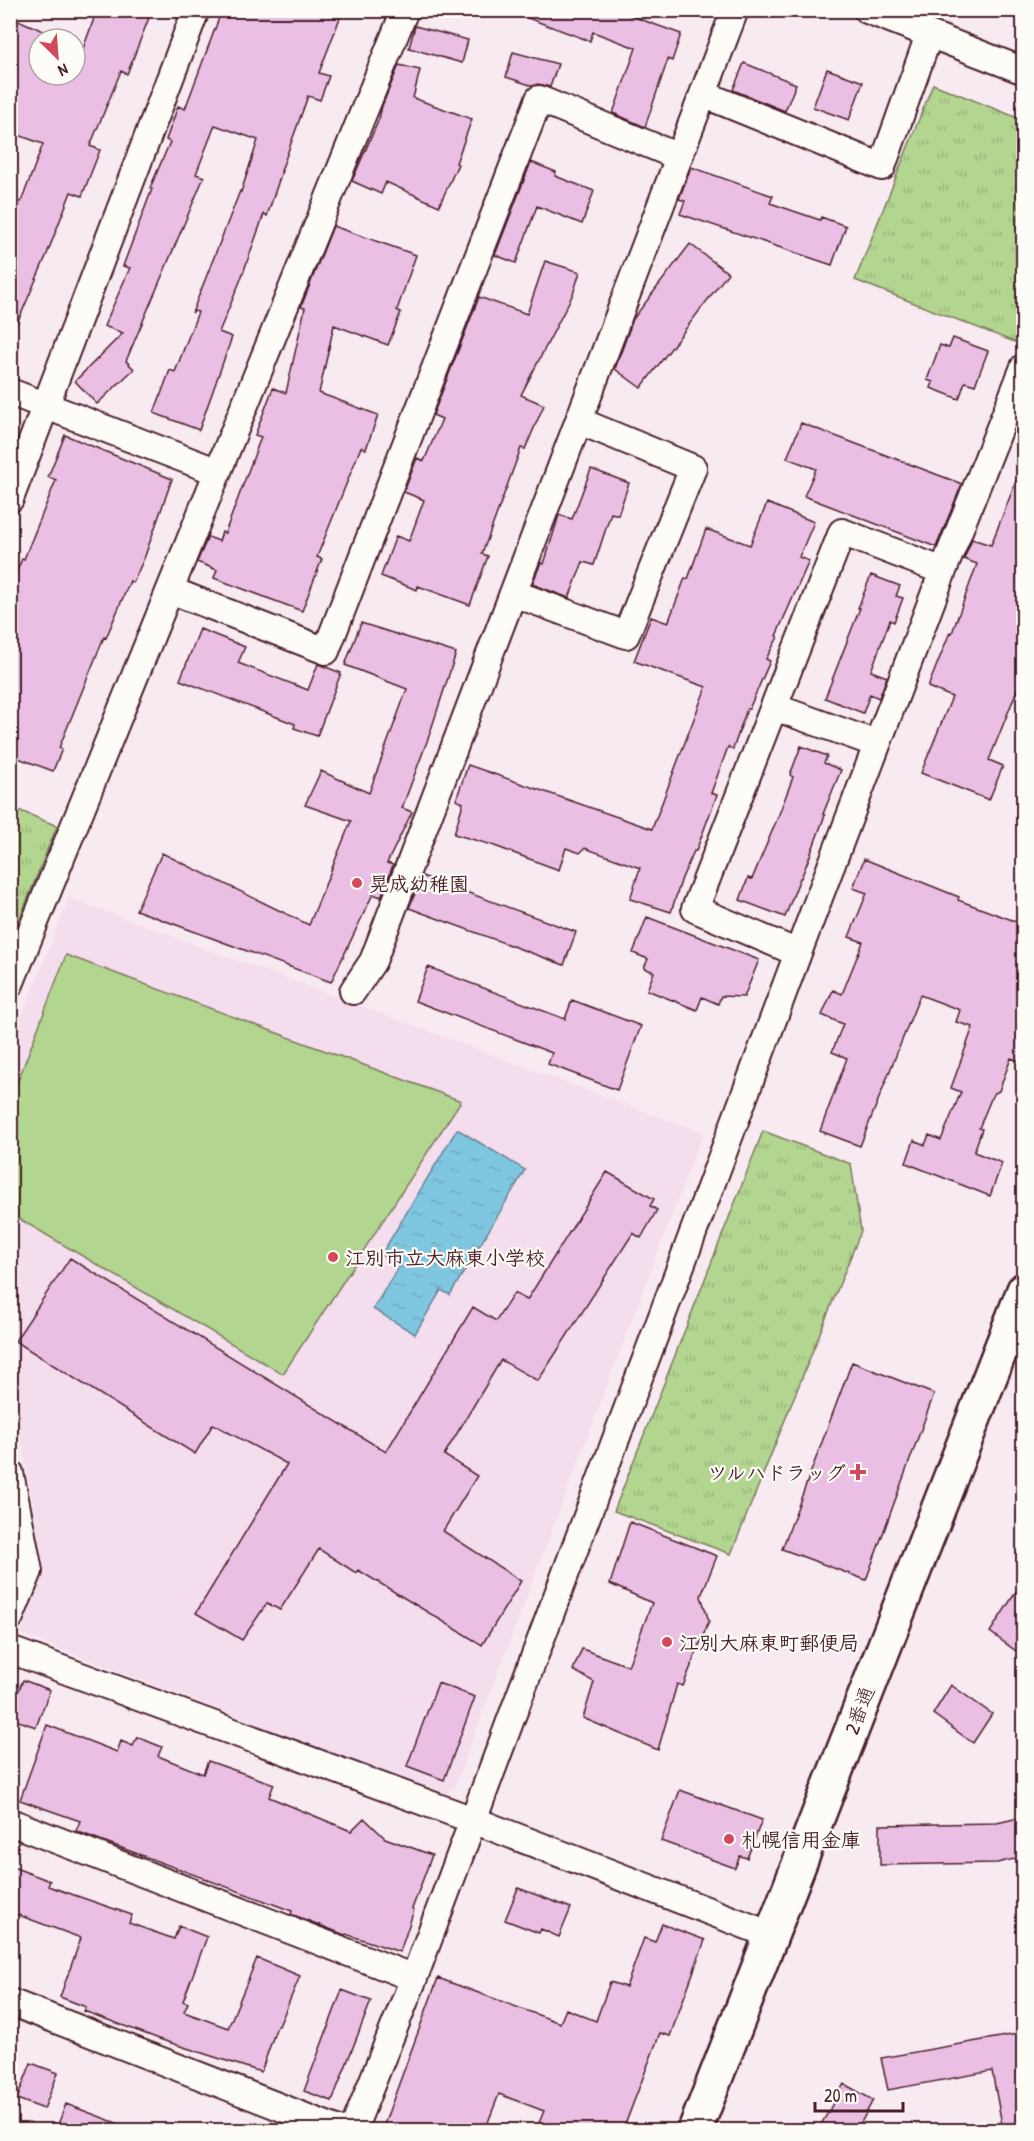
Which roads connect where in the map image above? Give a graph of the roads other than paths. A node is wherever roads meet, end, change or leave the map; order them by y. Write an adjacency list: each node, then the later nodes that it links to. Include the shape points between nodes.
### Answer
1 (196, 10): 12 (street)
2 (405, 10): 14 (street)
3 (735, 10): 8 (street)
4 (867, 10): 5 (street)
5 (902, 17): 6 (street)
6 (929, 35): 7 (street); 8 (street, via 882,167)
7 (1023, 71)
8 (703, 94): 9 (street)
9 (679, 157): 13 (street); 17 (street, via 538,99 326,651)
10 (1023, 367): 16 (street)
11 (10, 392): 12 (street)
12 (46, 407): 14 (street); 15 (street)
13 (579, 421): 18 (street); 18 (street, via 693,468 626,635)
14 (218, 472): 17 (street)
15 (10, 499)
16 (943, 571): 19 (street, via 842,532); 20 (street)
17 (170, 590): 22 (street)
18 (513, 593): 23 (street, via 373,961)
19 (774, 707): 20 (street); 21 (street, via 695,909)
20 (877, 744): 21 (street)
21 (798, 953): 29 (street)
22 (10, 984)
23 (353, 992)
24 (1023, 1290): 31 (main road, 2番通)
25 (10, 1473): 26 (street)
26 (15, 1520): 27 (street, via 29,1571)
27 (10, 1617)
28 (10, 1650): 29 (street)
29 (473, 1820): 31 (street); 32 (street)
30 (10, 1822): 32 (street)
31 (771, 1935): 36 (main road, 2番通)
32 (414, 1978): 35 (street)
33 (10, 2002): 34 (street)
34 (339, 2130)
35 (353, 2130)
36 (695, 2130)

